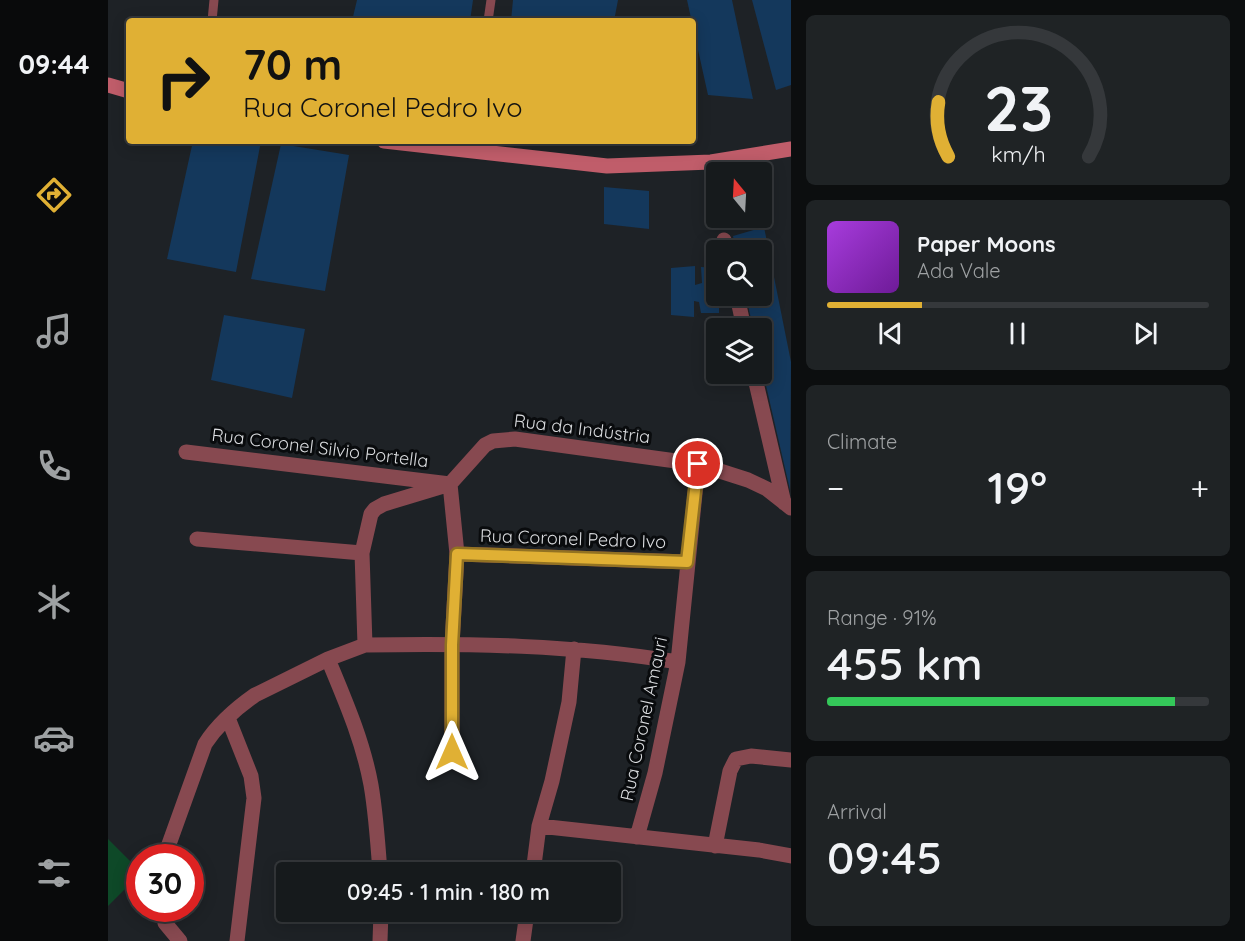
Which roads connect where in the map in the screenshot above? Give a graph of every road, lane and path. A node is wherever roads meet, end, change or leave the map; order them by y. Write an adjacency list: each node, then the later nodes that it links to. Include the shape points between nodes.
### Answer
1 (214, 0): 3 (lane)
2 (491, 0): 4 (lane)
3 (212, 18)
4 (488, 18)
5 (108, 85): 6 (street)
6 (126, 90)
7 (428, 144): 8 (street)
8 (472, 147): 9 (street, via 607,166 711,162)
9 (790, 149)
10 (756, 384): 14 (street)
11 (186, 452): 13 (street, Rua Coronel Silvio Portella)
12 (698, 464): 13 (street, Rua da Indústria, via 502,439 478,450); 14 (street, Rua da Indústria, via 748,480 767,489); 18 (street, Rua Coronel Amauri)
13 (450, 483): 16 (street, via 375,509); 17 (street)
14 (787, 506)
15 (197, 539): 16 (street)
16 (362, 553): 19 (street)
17 (457, 554): 18 (street, Rua Coronel Pedro Ivo); 20 (street)
18 (687, 562): 23 (street, Rua Coronel Amauri)
19 (365, 645): 20 (street); 22 (street)
20 (452, 645): 21 (street); 25 (street)
21 (574, 649): 23 (street); 27 (street, via 566,714)
22 (328, 659): 24 (street, via 255,695); 32 (street, via 364,755)
23 (678, 662): 28 (street, Rua Coronel Amauri)
24 (228, 718): 29 (street, via 206,744); 38 (street, via 251,776 254,798)
25 (452, 752)
26 (790, 760): 30 (street, via 751,756 736,759 730,771)
27 (539, 826): 28 (street); 33 (street)
28 (638, 837): 30 (street)
29 (169, 844)
30 (715, 846): 31 (street)
31 (790, 856)
32 (379, 862)
33 (534, 862)
34 (165, 922): 37 (street)
35 (381, 922): 39 (street)
36 (526, 922): 40 (street)
37 (180, 941)
38 (237, 941)
39 (380, 941)
40 (523, 941)

